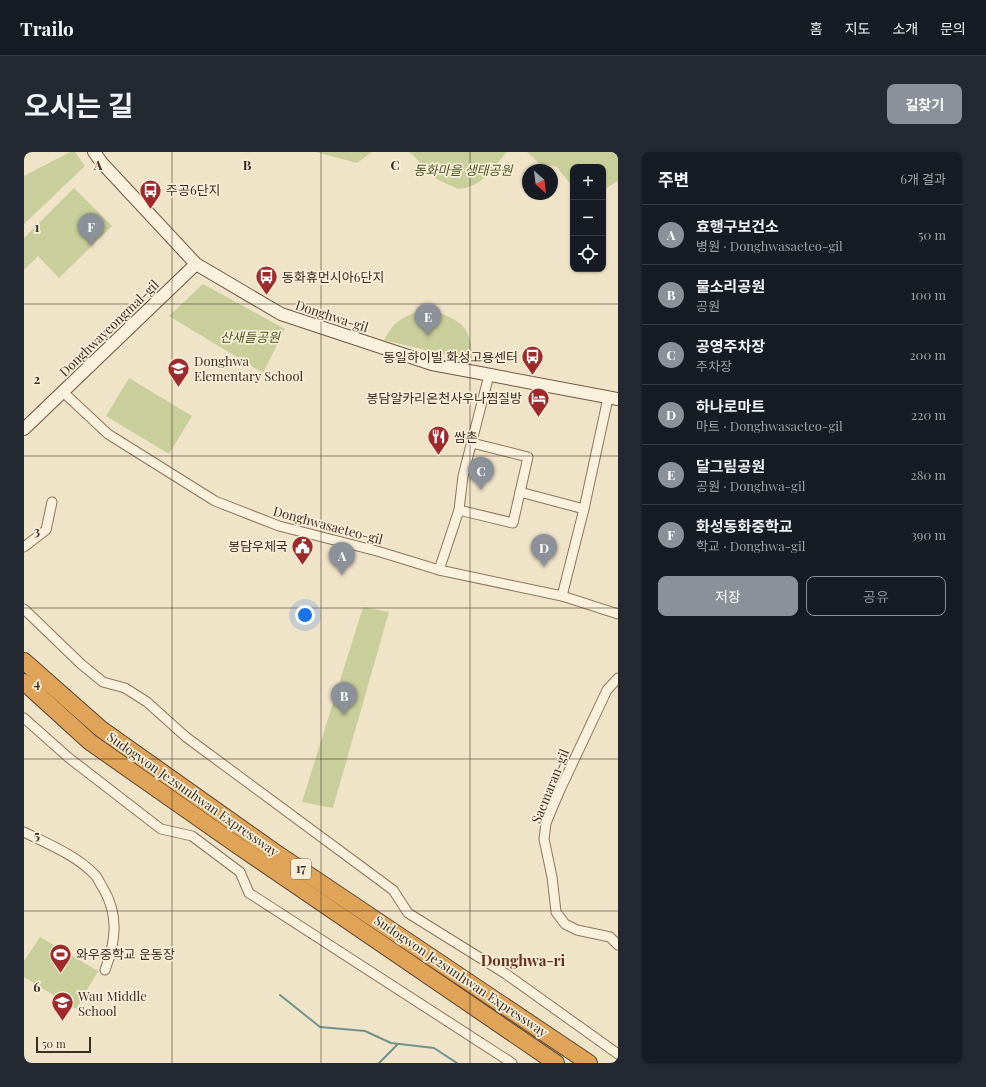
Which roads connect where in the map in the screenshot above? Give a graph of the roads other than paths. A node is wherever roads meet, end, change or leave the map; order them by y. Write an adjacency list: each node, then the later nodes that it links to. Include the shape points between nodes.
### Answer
1 (94, 152): 2 (street, Donghwa-gil, via 102,164)
2 (196, 264): 3 (street, Donghwa-gil, via 281,314 432,364); 4 (street, Donghwayeongmal-gil)
3 (489, 375): 5 (street, Donghwa-gil); 7 (street)
4 (64, 392): 6 (street, Donghwayeongmal-gil); 13 (street, Donghwasaeteo-gil, via 108,434 215,501 279,526)
5 (613, 398): 11 (street)
6 (24, 429)
7 (472, 443): 8 (street, via 528,457); 10 (street, via 463,476)
8 (520, 492): 10 (street, via 513,523); 11 (street)
9 (52, 502): 12 (street, via 46,530)
10 (458, 510): 13 (street)
11 (584, 510): 14 (street)
12 (24, 547)
13 (439, 570): 14 (street, Donghwasaeteo-gil)
14 (562, 596): 16 (street, Donghwasaeteo-gil)
15 (24, 609): 24 (street, via 103,682 125,688 147,702 186,737 393,890 408,913 506,974)
16 (618, 614)
17 (24, 660): 27 (highway, Sudogwon Je2sunhwan Expressway / 17, via 101,729 279,855)
18 (618, 678): 22 (street, Saemaran-gil, via 607,690 559,792 546,823 544,839 556,912 565,924 576,930 610,937)
19 (24, 682): 26 (highway, Sudogwon Je2sunhwan Expressway / 17, via 90,742 240,848)
20 (24, 718): 25 (street, via 69,758 161,828 192,836 240,872 249,893)
21 (24, 832): 23 (street, via 62,851 95,875 112,905 114,930)
22 (618, 945)
23 (105, 970)
24 (618, 1054)
25 (512, 1063)
26 (556, 1063)
27 (590, 1063)

